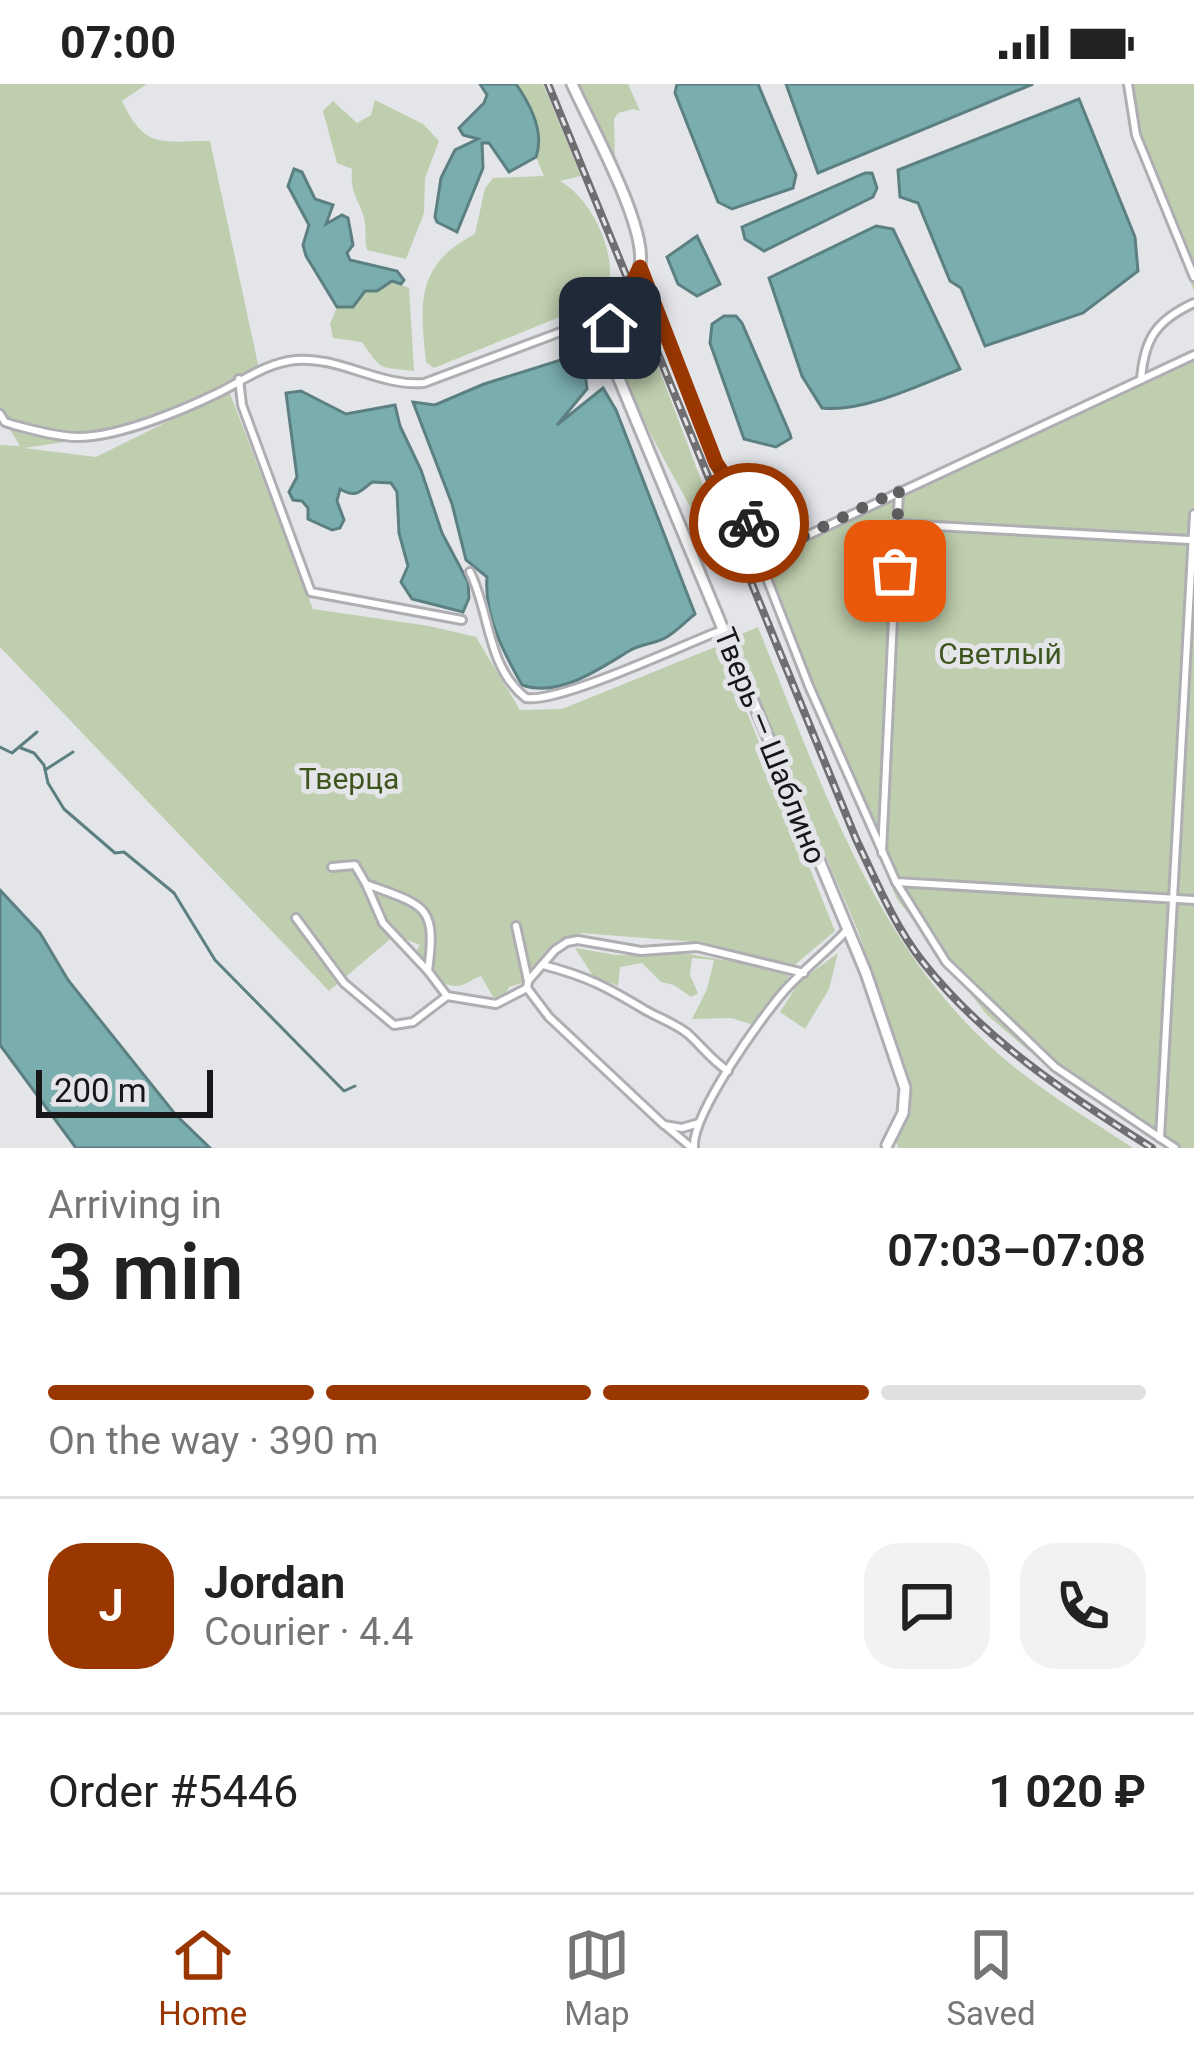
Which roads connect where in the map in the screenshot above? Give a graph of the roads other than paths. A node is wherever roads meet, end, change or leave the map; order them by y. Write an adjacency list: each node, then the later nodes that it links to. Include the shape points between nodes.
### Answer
1 (572, 84): 3 (street, via 637,227)
2 (1128, 84): 4 (street, via 1136,134)
3 (640, 267): 6 (street, Тверь — Шаблино); 15 (street, via 716,463 743,503)
4 (1194, 278)
5 (1194, 303): 9 (street, via 1156,328)
6 (617, 311): 8 (street, via 424,383 304,360); 18 (street, Тверь — Шаблино, via 606,337 609,356)
7 (1194, 355): 9 (street)
8 (239, 379): 10 (street, via 181,408 86,437 14,425); 17 (street, via 310,592)
9 (1141, 380): 11 (street)
10 (0, 414)
11 (899, 490): 13 (street); 15 (street)
12 (1194, 514): 14 (street)
13 (898, 524): 14 (street); 19 (street)
14 (1193, 540): 23 (street)
15 (759, 558): 19 (street)
16 (470, 572): 18 (street, via 502,667 526,698 568,692)
17 (462, 620)
18 (722, 631): 27 (street, Тверь — Шаблино)
19 (882, 854): 21 (street)
20 (332, 867): 22 (street, via 356,865)
21 (896, 882): 23 (street); 36 (street, via 946,962 986,1001 1055,1067)
22 (366, 884): 29 (street, via 383,923); 29 (street, via 429,918)
23 (1174, 898): 24 (street); 36 (street)
24 (1194, 900)
25 (296, 919): 32 (street, via 344,983 394,1025 413,1022)
26 (516, 926): 31 (street)
27 (847, 930): 30 (street); 37 (street, Тверь — Шаблино, via 904,1084 904,1111)
28 (542, 964): 30 (street, via 578,940 641,951 697,947); 31 (street); 33 (street, via 586,976 679,1028)
29 (428, 971): 32 (street)
30 (804, 973): 33 (street)
31 (528, 984): 32 (street, via 496,1004); 35 (street, via 549,1017)
32 (447, 996)
33 (728, 1071): 34 (street)
34 (702, 1120): 35 (street, via 682,1129); 38 (street)
35 (664, 1125): 38 (street)
36 (1160, 1138): 39 (street)
37 (886, 1147)
38 (693, 1148)
39 (1175, 1148)

